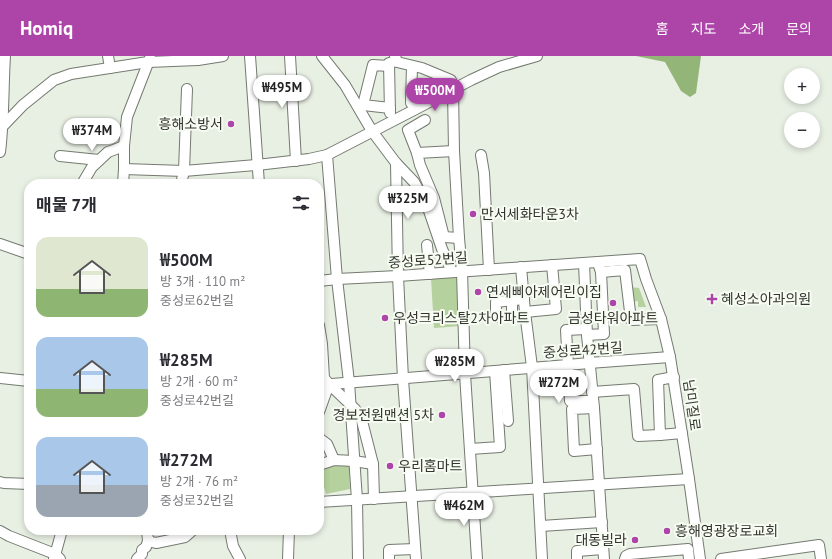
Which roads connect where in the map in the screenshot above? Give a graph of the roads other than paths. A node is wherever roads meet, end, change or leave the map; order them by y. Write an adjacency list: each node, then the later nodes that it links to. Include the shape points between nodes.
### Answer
1 (5, 56): 14 (street)
2 (108, 56): 11 (street)
3 (223, 56): 8 (street, via 198,60)
4 (250, 56): 31 (street)
5 (290, 56): 29 (street)
6 (322, 56): 20 (street, via 345,85)
7 (537, 56): 13 (street, via 499,67)
8 (149, 59): 11 (street); 21 (street, via 127,117)
9 (394, 61): 10 (street); 16 (street); 16 (street, via 373,65 363,105)
10 (412, 66): 13 (street, via 451,80); 15 (street)
11 (110, 68): 19 (street, via 71,74 54,80 22,105)
12 (187, 89): 33 (street)
13 (453, 90): 18 (street); 22 (street)
14 (1, 99): 19 (street)
15 (411, 104)
16 (390, 108): 18 (street)
17 (425, 120): 24 (street, via 408,130)
18 (390, 122): 20 (street)
19 (1, 128): 23 (street)
20 (372, 131): 25 (street); 30 (street)
21 (124, 146): 28 (street, via 108,152); 32 (street)
22 (454, 151): 24 (street); 38 (street)
23 (0, 152)
24 (417, 153): 38 (street, via 434,198 444,237)
25 (327, 155): 29 (street); 52 (street)
26 (480, 155): 47 (street, via 484,173)
27 (60, 156): 28 (street)
28 (99, 160): 34 (street)
29 (296, 161): 31 (street)
30 (396, 163): 48 (street, via 414,182 427,206); 51 (street)
31 (257, 165): 33 (street); 37 (street)
32 (124, 169): 33 (street); 35 (street)
33 (184, 171): 36 (street)
34 (85, 179)
35 (123, 179)
36 (183, 179)
37 (258, 179)
38 (459, 238): 49 (street)
39 (0, 244): 41 (street)
40 (427, 245): 50 (street)
41 (24, 252)
42 (640, 259): 45 (street, 중성로52번길); 59 (street, 남미질로)
43 (584, 263): 44 (street, 중성로52번길); 45 (street, 중성로52번길); 60 (street)
44 (552, 265): 46 (street, 중성로52번길); 56 (street, via 556,309)
45 (599, 267): 59 (street, via 625,270 631,320); 60 (street, via 604,334)
46 (521, 268): 47 (street, 중성로52번길); 54 (street)
47 (488, 270): 49 (street, 중성로52번길)
48 (452, 272): 49 (street, 중성로52번길); 50 (street, 중성로52번길)
49 (462, 272): 66 (street)
50 (430, 274): 51 (street, 중성로52번길)
51 (398, 276): 52 (street, 중성로52번길); 69 (street)
52 (337, 279): 53 (street, 중성로52번길); 71 (street)
53 (324, 280)
54 (524, 299): 55 (street); 56 (street)
55 (512, 300): 57 (street); 58 (street, via 496,302)
56 (525, 312): 64 (street)
57 (512, 316)
58 (496, 317)
59 (661, 319): 61 (street, 남미질로)
60 (587, 332): 62 (street); 63 (street, via 566,330)
61 (670, 357): 62 (street, 중성로42번길); 67 (street, 남미질로)
62 (589, 363): 63 (street, 중성로42번길); 73 (street)
63 (568, 365): 64 (street, 중성로42번길); 73 (street, via 570,402)
64 (532, 367): 65 (street, 중성로42번길); 89 (street)
65 (500, 370): 66 (street, 중성로42번길); 75 (street); 79 (street, via 500,446)
66 (466, 374): 69 (street, 중성로42번길); 79 (street)
67 (674, 377): 76 (street, 남미질로); 77 (street, via 658,380)
68 (0, 378): 70 (street)
69 (403, 378): 71 (street, 중성로42번길); 91 (street)
70 (24, 380)
71 (349, 382): 72 (street, 중성로42번길); 74 (street)
72 (324, 384): 74 (street)
73 (593, 400): 77 (street, via 634,389 638,436); 80 (street); 80 (street, via 572,409 574,451)
74 (350, 405): 82 (street); 84 (street, via 360,417)
75 (508, 420)
76 (682, 433): 77 (street); 85 (street, 남미질로)
77 (660, 435)
78 (324, 442): 81 (street)
79 (470, 449): 90 (street)
80 (597, 449): 88 (street)
81 (334, 460): 82 (street); 83 (street)
82 (354, 462): 84 (street); 93 (street)
83 (324, 463)
84 (373, 464): 92 (street)
85 (689, 479): 88 (street); 117 (street, 남미질로)
86 (0, 482): 87 (street)
87 (24, 484)
88 (599, 485): 89 (street); 95 (street)
89 (539, 488): 90 (street); 96 (street)
90 (473, 493): 91 (street); 112 (street)
91 (412, 496): 92 (street); 104 (street)
92 (374, 499): 93 (street)
93 (357, 500): 94 (street); 110 (street)
94 (324, 502)
95 (602, 522): 96 (street); 105 (street)
96 (541, 526): 113 (street)
97 (0, 530): 106 (street)
98 (61, 535): 106 (street)
99 (147, 535): 103 (street)
100 (187, 535): 103 (street, via 156,543)
101 (231, 535): 108 (street)
102 (289, 535): 109 (street)
103 (148, 541): 107 (street, via 142,550)
104 (416, 554): 111 (street, via 389,550)
105 (601, 554): 114 (street, via 577,551)
106 (56, 558)
107 (141, 558)
108 (240, 559)
109 (288, 559)
110 (358, 559)
111 (389, 559)
112 (477, 559)
113 (542, 559)
114 (577, 559)
115 (625, 559): 116 (street, via 630,554 688,549)
116 (689, 559)
117 (700, 559)
118 (722, 559): 119 (street, via 819,545)
119 (821, 559)

